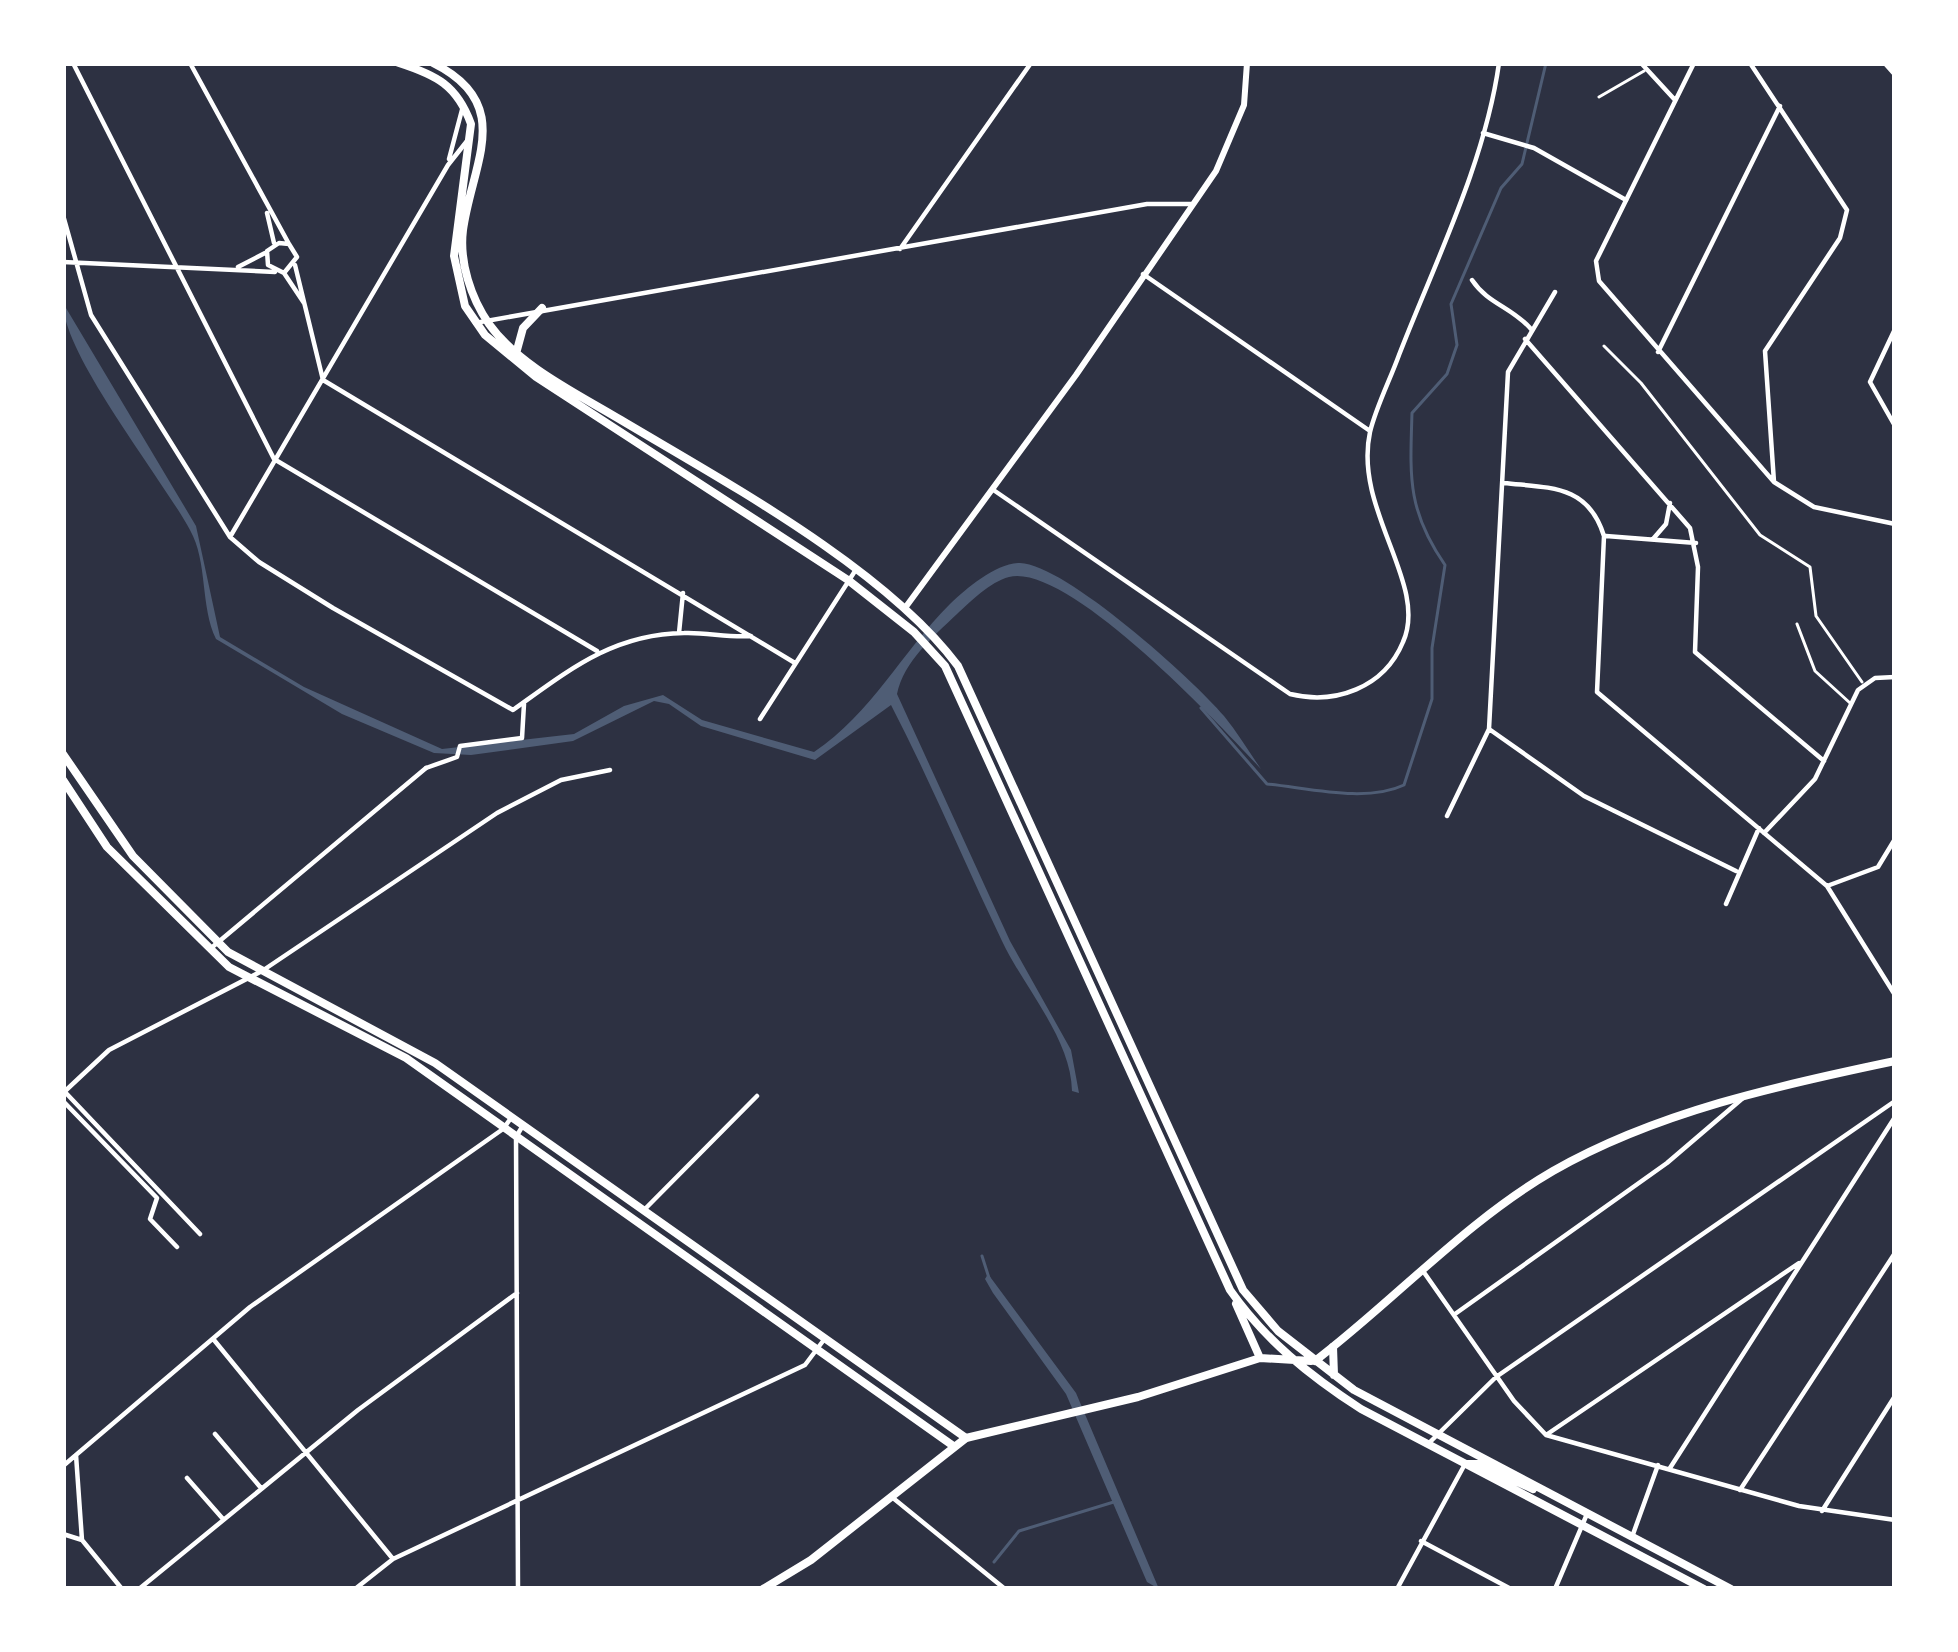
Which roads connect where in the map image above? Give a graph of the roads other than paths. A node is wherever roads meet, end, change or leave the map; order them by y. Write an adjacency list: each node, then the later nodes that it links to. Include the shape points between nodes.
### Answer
1 (73, 63): 31 (street)
2 (190, 63): 22 (street)
3 (399, 63): 15 (main road, via 437,76)
4 (433, 63): 40 (main road, via 465,85 482,117 484,148 463,251)
5 (1031, 63): 26 (street)
6 (1247, 63): 21 (street, via 1229,146)
7 (1499, 63): 17 (street)
8 (1694, 63): 14 (street)
9 (1750, 63): 16 (street)
10 (1886, 63): 12 (main road)
11 (1643, 67): 13 (lane); 14 (street)
12 (1895, 72)
13 (1600, 97)
14 (1675, 100): 20 (street)
15 (464, 104): 18 (main road); 19 (street)
16 (1780, 106): 47 (street); 52 (street, via 1847,210 1840,238 1765,351)
17 (1483, 133): 20 (street, via 1522,142); 50 (street)
18 (472, 136): 19 (street); 41 (main road, via 454,256)
19 (448, 165): 48 (street)
20 (1626, 200): 47 (street, via 1594,271)
21 (1193, 204): 26 (street, via 1147,204); 35 (street)
22 (266, 208): 24 (street); 25 (street)
23 (63, 215): 29 (street)
24 (274, 244): 25 (street); 27 (street)
25 (289, 244): 30 (street)
26 (900, 249): 39 (street)
27 (268, 251): 32 (street); 33 (street)
28 (63, 262): 29 (street)
29 (74, 263): 31 (street); 58 (street, via 91,315)
30 (295, 265): 34 (street); 38 (street)
31 (181, 267): 32 (street); 51 (street)
32 (238, 267): 33 (street)
33 (274, 272): 34 (street)
34 (284, 273): 38 (street)
35 (1142, 274): 50 (street); 54 (street)
36 (1472, 280): 42 (street, via 1484,298 1514,310)
37 (1555, 292): 42 (street)
38 (307, 308): 48 (street)
39 (542, 308): 40 (street); 46 (main road, via 523,328)
40 (487, 320): 41 (street); 46 (main road)
41 (476, 323): 61 (main road, via 518,364)
42 (1532, 329): 44 (street)
43 (1895, 329): 49 (street, via 1870,382)
44 (1525, 339): 53 (street, via 1504,392); 55 (street)
45 (1604, 346): 71 (lane, via 1760,535 1810,567 1816,616)
46 (516, 352): 61 (main road)
47 (1658, 352): 52 (street)
48 (323, 380): 51 (street); 62 (street)
49 (1895, 426)
50 (1370, 431): 54 (street, via 1369,492 1407,592 1408,630 1385,670 1328,698 1269,685)
51 (274, 459): 58 (street); 68 (street)
52 (1774, 482): 56 (street, via 1814,507)
53 (1504, 483): 57 (street, via 1573,491); 75 (street)
54 (992, 489): 63 (street)
55 (1670, 503): 59 (street); 60 (street)
56 (1895, 524)
57 (1604, 536): 59 (street); 81 (street, via 1597,692)
58 (230, 537): 72 (street, via 408,653 516,709)
59 (1653, 539): 60 (street)
60 (1696, 543): 77 (street, via 1695,652)
61 (852, 576): 63 (main road); 69 (street)
62 (683, 593): 65 (street); 66 (street)
63 (900, 613): 67 (main road)
64 (1797, 625): 73 (lane, via 1815,671)
65 (680, 632): 66 (street); 68 (street)
66 (751, 636): 69 (street)
67 (933, 643): 110 (main road); 118 (main road, via 964,677 993,734 1243,1290)
68 (597, 651): 72 (street)
69 (795, 663): 74 (street)
70 (1895, 677): 71 (street)
71 (1863, 684): 73 (street)
72 (524, 702): 86 (street, via 521,738 460,746 458,757 426,768)
73 (1850, 704): 77 (street)
74 (760, 719)
75 (1489, 729): 80 (street); 83 (street, via 1584,796)
76 (64, 760): 86 (main road, via 133,856)
77 (1824, 761): 81 (street)
78 (610, 770): 88 (street, via 561,780 497,813)
79 (63, 780): 87 (main road, via 107,847)
80 (1448, 816)
81 (1761, 831): 83 (street); 84 (street)
82 (1895, 839): 84 (street, via 1878,867)
83 (1736, 872): 85 (street)
84 (1828, 886): 90 (street)
85 (1726, 904)
86 (217, 943): 87 (street); 88 (main road)
87 (208, 951): 89 (main road)
88 (262, 971): 89 (street); 98 (main road, via 407,1046)
89 (244, 976): 92 (street, via 109,1050); 100 (main road, via 406,1058)
90 (1895, 995)
91 (1895, 1061): 94 (main road)
92 (64, 1092): 103 (street)
93 (757, 1096): 102 (street)
94 (1743, 1099): 109 (main road, via 1646,1129 1552,1172); 112 (street)
95 (63, 1101): 104 (street, via 157,1198 150,1219)
96 (1895, 1101): 120 (street)
97 (1895, 1117): 108 (street)
98 (511, 1118): 99 (main road); 100 (street)
99 (523, 1126): 101 (street); 102 (main road)
100 (503, 1129): 101 (main road); 113 (street)
101 (516, 1137): 107 (main road); 111 (street)
102 (643, 1211): 105 (main road)
103 (200, 1234)
104 (177, 1247)
105 (695, 1247): 107 (main road); 114 (main road)
106 (1895, 1253): 136 (street)
107 (688, 1257): 114 (main road)
108 (1800, 1262): 124 (street); 133 (street)
109 (1424, 1271): 112 (street); 115 (main road)
110 (1230, 1290): 116 (main road); 117 (main road)
111 (517, 1293): 128 (street); 139 (street)
112 (1454, 1315): 120 (street)
113 (212, 1339): 128 (street); 129 (street)
114 (820, 1346): 125 (main road); 127 (main road); 139 (street, via 789,1374)
115 (1334, 1347): 118 (main road); 119 (main road)
116 (1289, 1356): 117 (main road); 118 (main road); 126 (main road, via 1350,1402)
117 (1260, 1358): 125 (main road)
118 (1315, 1361): 119 (main road)
119 (1334, 1377): 122 (main road)
120 (1496, 1377): 122 (street); 124 (street)
121 (1895, 1396): 140 (street)
122 (1437, 1433): 126 (street); 137 (main road)
123 (215, 1434): 135 (street)
124 (1546, 1435): 131 (street)
125 (966, 1438): 127 (main road)
126 (1428, 1444): 130 (main road)
127 (952, 1445): 138 (main road)
128 (304, 1453): 135 (street); 149 (street)
129 (76, 1455): 132 (street); 147 (street)
130 (1465, 1464): 137 (main road); 144 (main road); 148 (street)
131 (1658, 1465): 133 (street); 146 (street)
132 (63, 1466)
133 (1670, 1468): 136 (street)
134 (187, 1478): 142 (street)
135 (261, 1488): 142 (street)
136 (1740, 1490): 140 (street)
137 (1546, 1492): 141 (main road)
138 (890, 1496): 150 (main road); 156 (street)
139 (518, 1502): 149 (street); 154 (street)
140 (1822, 1511): 143 (street)
141 (1587, 1514): 144 (street); 146 (main road)
142 (224, 1519): 152 (street)
143 (1895, 1520)
144 (1582, 1526): 159 (street); 160 (main road)
145 (63, 1534): 147 (street)
146 (1632, 1537): 161 (main road)
147 (82, 1540): 151 (street)
148 (1421, 1541): 157 (street); 158 (street)
149 (393, 1559): 153 (street)
150 (775, 1586): 155 (main road)
151 (122, 1589)
152 (139, 1589)
153 (355, 1589)
154 (518, 1589)
155 (763, 1589)
156 (1005, 1589)
157 (1397, 1589)
158 (1511, 1589)
159 (1555, 1589)
160 (1704, 1589)
161 (1731, 1589)

